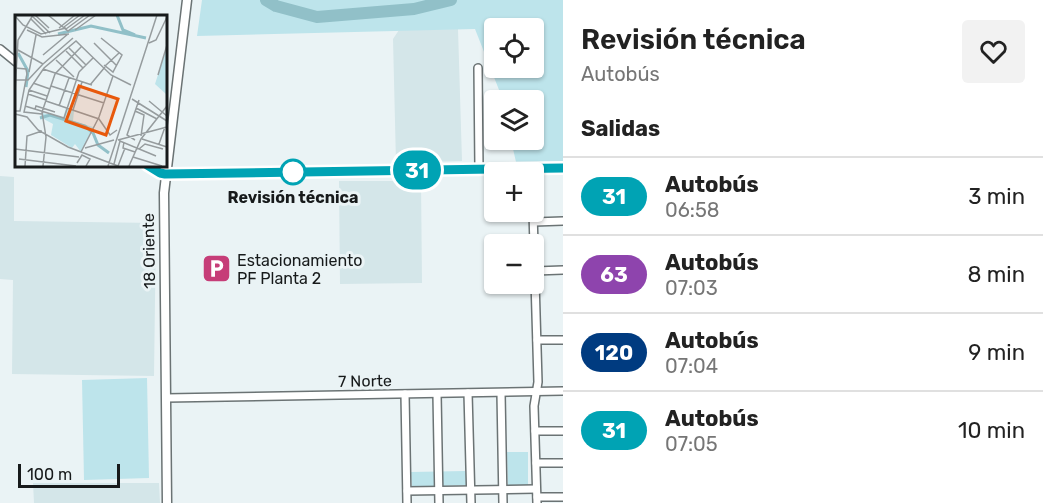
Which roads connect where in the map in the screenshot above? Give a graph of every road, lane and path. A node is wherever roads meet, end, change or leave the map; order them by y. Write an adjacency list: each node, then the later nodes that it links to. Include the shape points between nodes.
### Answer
1 (187, 0): 10 (street, 18 Oriente)
2 (0, 49): 3 (street)
3 (15, 61)
4 (478, 68): 7 (street)
5 (149, 166): 10 (street)
6 (563, 168): 9 (street)
7 (479, 169): 8 (street); 10 (street)
8 (484, 169)
9 (544, 169)
10 (165, 174): 26 (street, 18 Oriente)
11 (563, 221): 13 (street)
12 (534, 222): 14 (street)
13 (544, 222)
14 (534, 234)
15 (563, 270): 16 (street)
16 (544, 271)
17 (536, 294): 18 (street)
18 (537, 340): 19 (street); 21 (street)
19 (563, 340)
20 (563, 391): 21 (street, 7 Norte)
21 (537, 392): 23 (street, 7 Norte); 27 (street)
22 (468, 393): 23 (street, 7 Norte); 25 (street, 7 Norte); 31 (street)
23 (501, 393): 32 (street)
24 (405, 394): 25 (street, 7 Norte); 26 (street, 7 Norte); 33 (street)
25 (437, 394): 34 (street)
26 (166, 398): 37 (street, 18 Oriente)
27 (535, 431): 28 (street); 29 (street)
28 (563, 431)
29 (536, 463): 30 (street); 35 (street)
30 (563, 463)
31 (470, 490): 32 (street); 34 (street); 40 (street)
32 (502, 490): 35 (street); 41 (street)
33 (407, 491): 34 (street); 38 (street)
34 (439, 491): 39 (street)
35 (537, 496): 36 (street)
36 (563, 497)
37 (168, 503)
38 (407, 503)
39 (439, 503)
40 (471, 503)
41 (502, 503)

